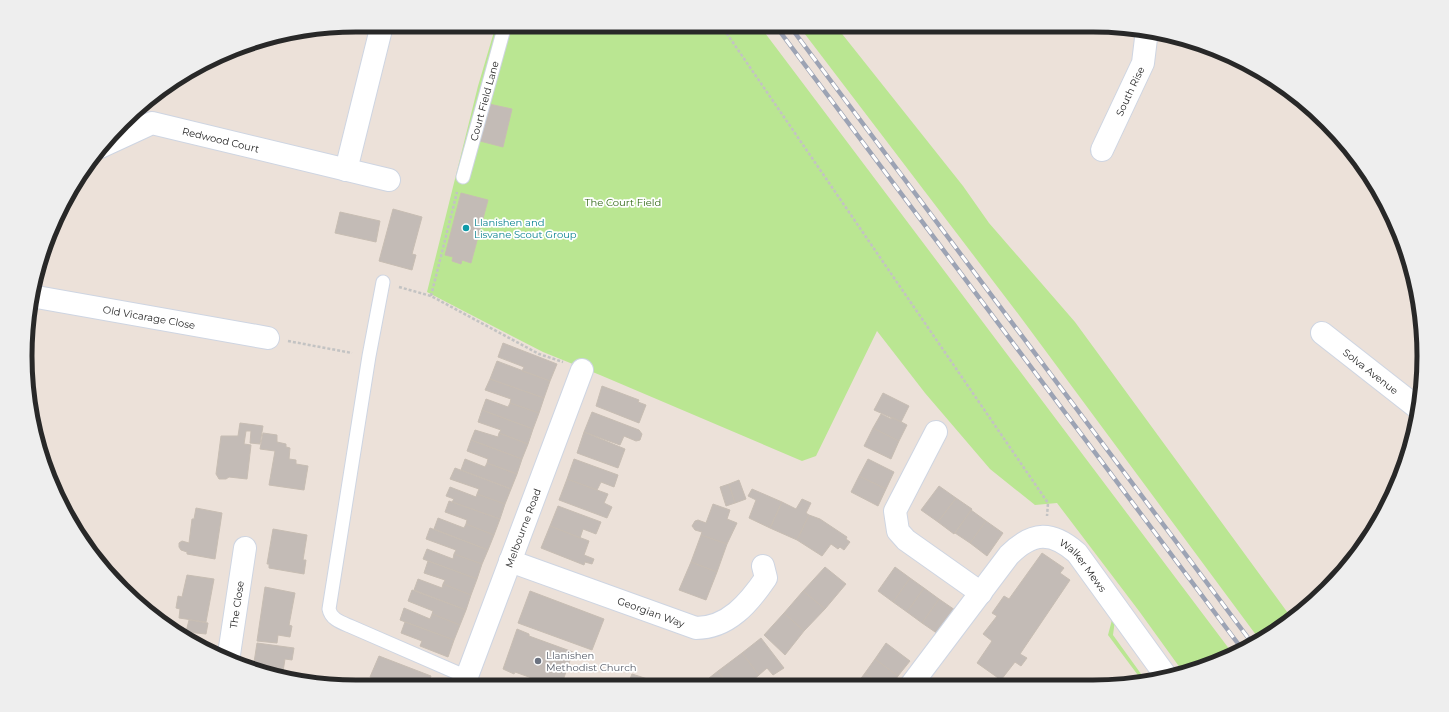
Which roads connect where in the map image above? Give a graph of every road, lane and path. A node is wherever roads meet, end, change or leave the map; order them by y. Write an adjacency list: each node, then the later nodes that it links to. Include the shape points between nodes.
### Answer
1 (380, 32): 7 (street)
2 (503, 32): 8 (lane, Court Field Lane)
3 (726, 32): 19 (path, via 1048,503)
4 (1146, 37): 6 (street, South Rise, via 1143,63)
5 (113, 141): 7 (street, Redwood Court, via 152,123)
6 (1102, 150)
7 (346, 170): 9 (street, Redwood Court)
8 (463, 177): 11 (path)
9 (389, 180)
10 (383, 282): 11 (path); 15 (lane)
11 (430, 296): 16 (path, via 539,354)
12 (37, 297): 14 (street, Old Vicarage Close)
13 (1322, 333): 17 (street, Solva Avenue)
14 (268, 338): 15 (path)
15 (369, 356): 26 (lane, via 330,614)
16 (582, 370): 21 (street, Melbourne Road)
17 (1413, 404)
18 (936, 432): 23 (street, via 896,511 898,531 906,540)
19 (1047, 536): 23 (street, Walker Mews, via 1020,544); 25 (street, Walker Mews, via 1060,539 1077,553)
20 (245, 548): 24 (street, The Close)
21 (510, 561): 22 (street, Georgian Way, via 696,628 709,628 738,612 766,578); 27 (street, Melbourne Road)
22 (763, 566)
23 (981, 593): 28 (street, Walker Mews)
24 (229, 654)
25 (1163, 672)
26 (461, 680)
27 (466, 680)
28 (915, 680)

